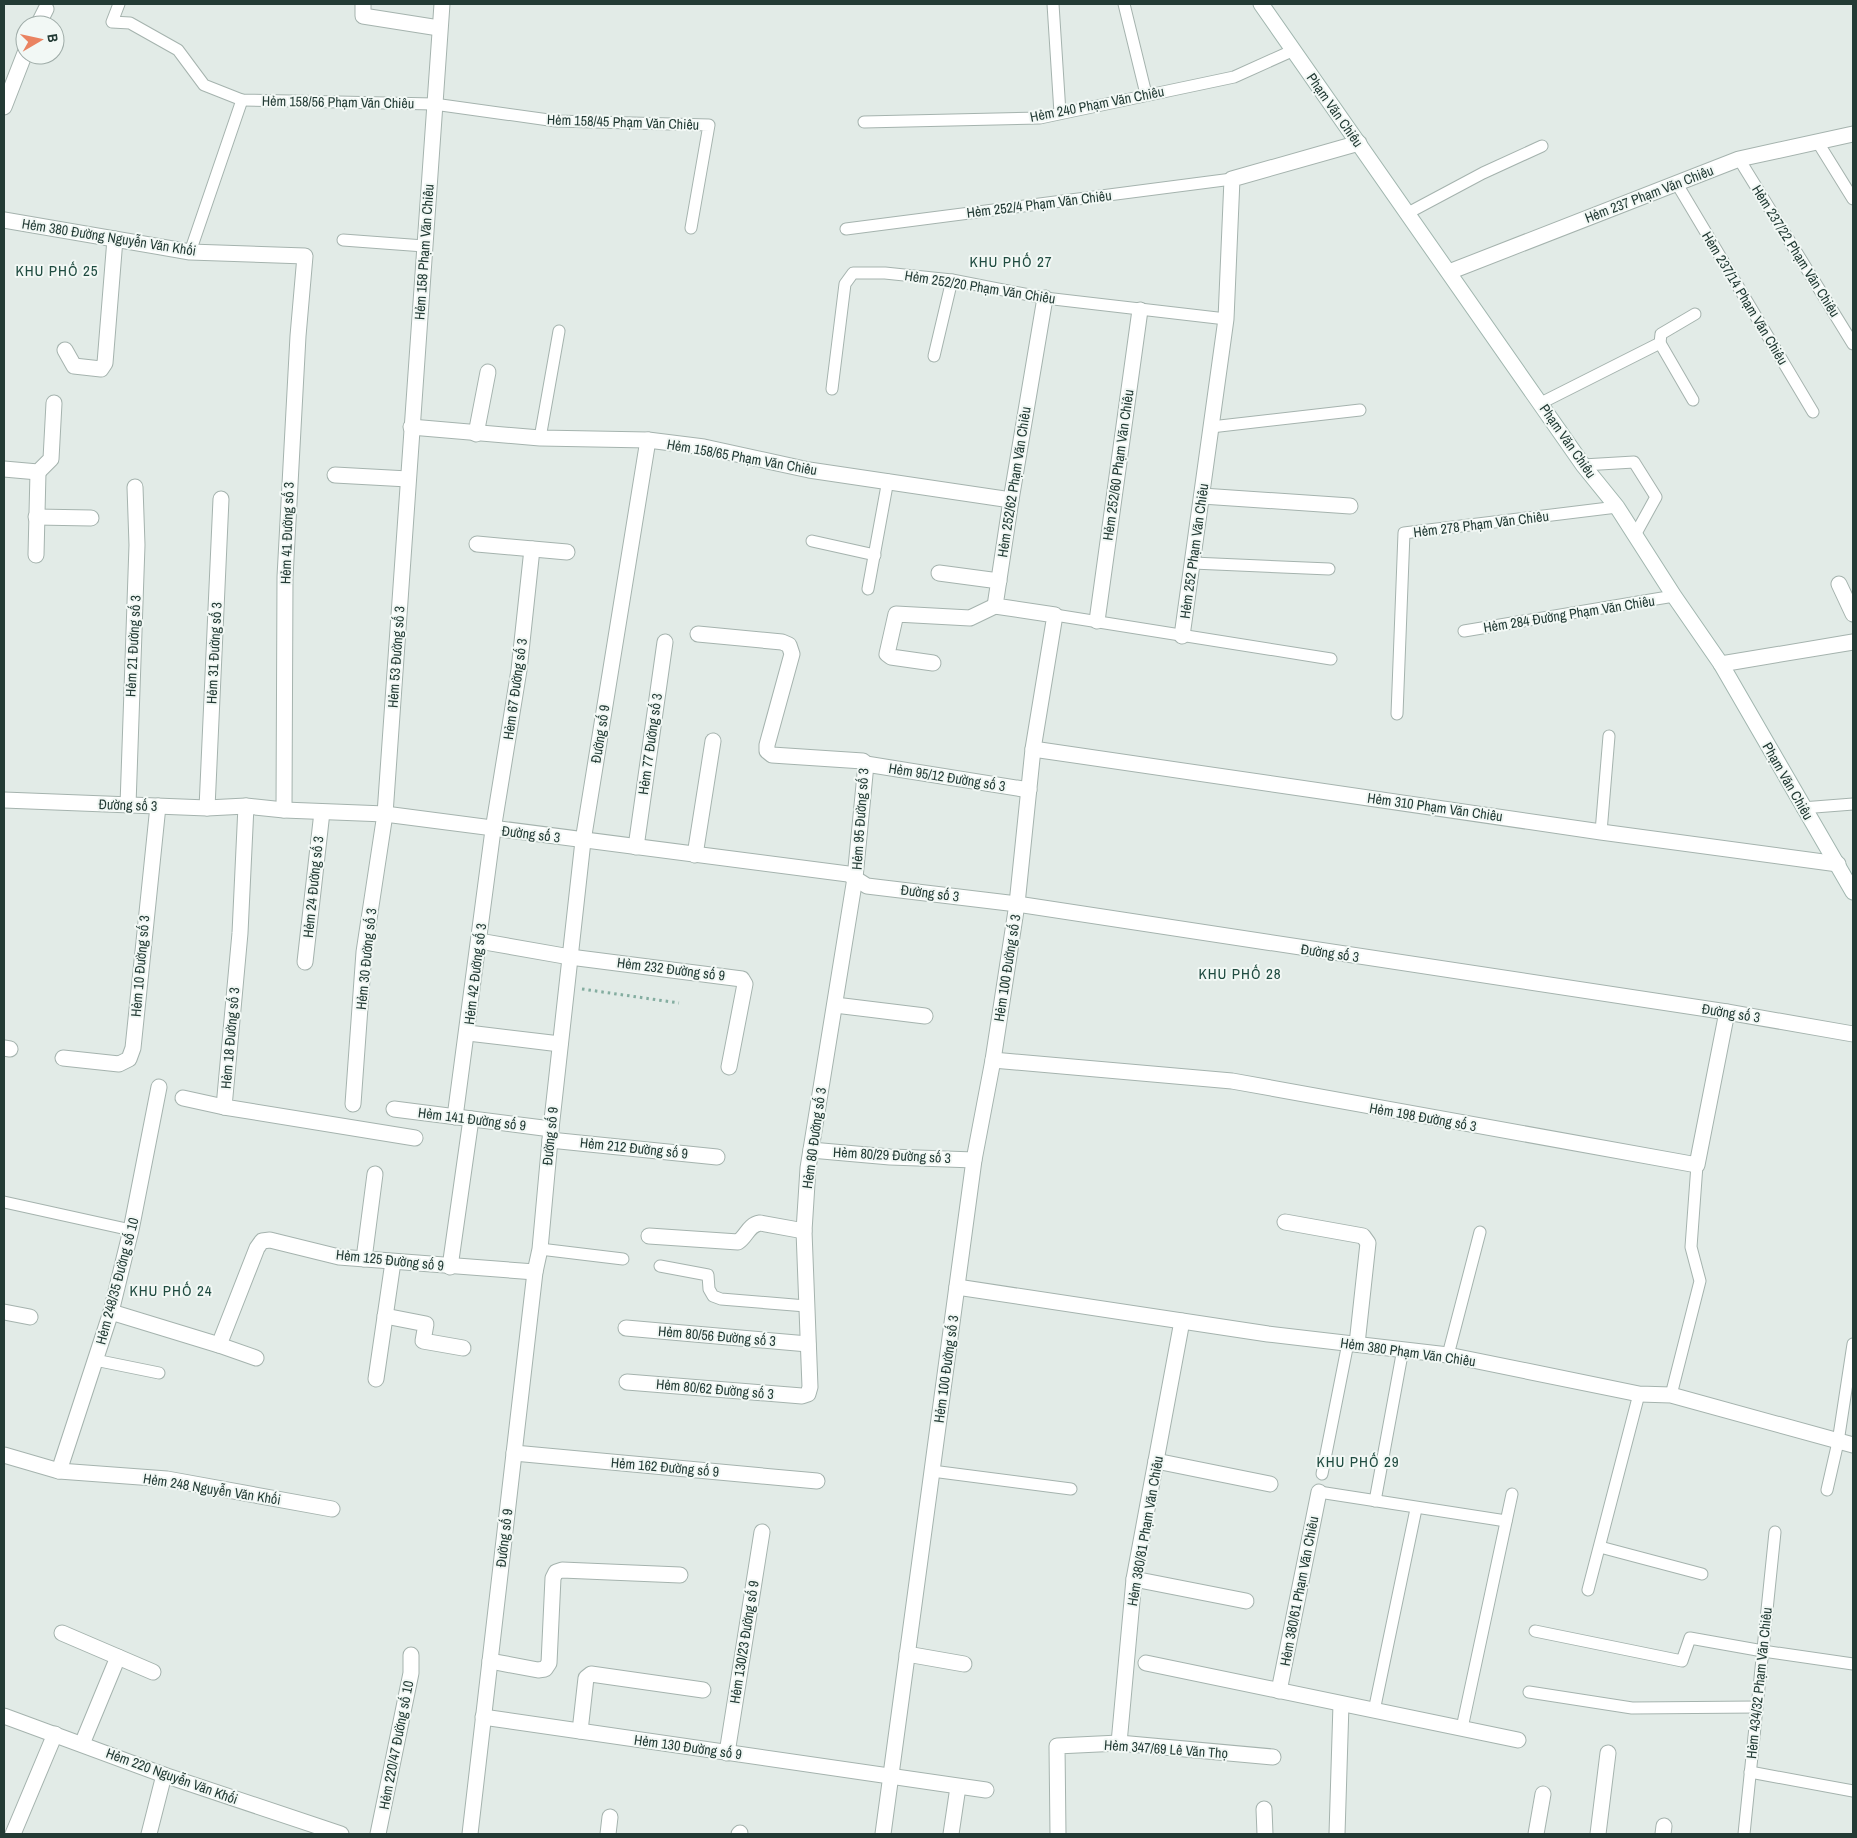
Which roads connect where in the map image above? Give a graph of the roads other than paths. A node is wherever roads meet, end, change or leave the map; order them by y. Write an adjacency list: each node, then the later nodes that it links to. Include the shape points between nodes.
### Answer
1 (118, 4): 13 (lane, via 112,22 130,23 178,50 204,85)
2 (363, 4): 9 (street, via 363,16)
3 (442, 4): 9 (street, Hẻm 158 Phạm Văn Chiêu)
4 (1053, 4): 16 (lane)
5 (1124, 4): 12 (lane)
6 (1261, 4): 10 (street, Phạm Văn Chiêu)
7 (46, 9): 8 (street)
8 (43, 15)
9 (439, 28): 14 (street, Hẻm 158 Phạm Văn Chiêu)
10 (1294, 50): 12 (lane, Hẻm 240 Phạm Văn Chiêu, via 1234,77); 20 (street, Phạm Văn Chiêu)
11 (20, 65): 15 (street)
12 (1146, 94): 16 (lane, Hẻm 240 Phạm Văn Chiêu)
13 (242, 100): 14 (lane, Hẻm 158/56 Phạm Văn Chiêu); 33 (lane)
14 (434, 104): 28 (lane, Hẻm 158/45 Phạm Văn Chiêu, via 556,121 709,125); 32 (street, Hẻm 158 Phạm Văn Chiêu)
15 (4, 107)
16 (1060, 113): 17 (lane, Hẻm 240 Phạm Văn Chiêu, via 1040,118)
17 (864, 122)
18 (1853, 134): 19 (street, Hẻm 237 Phạm Văn Chiêu)
19 (1817, 141): 22 (street, Hẻm 237 Phạm Văn Chiêu); 25 (lane)
20 (1359, 143): 23 (street); 26 (street, Phạm Văn Chiêu)
21 (1542, 146): 26 (lane)
22 (1739, 159): 24 (street, Hẻm 237 Phạm Văn Chiêu); 43 (lane, Hẻm 237/22 Phạm Văn Chiêu)
23 (1232, 178): 29 (lane, Hẻm 252/4 Phạm Văn Chiêu); 40 (street, Hẻm 252 Phạm Văn Chiêu)
24 (1677, 184): 35 (street, Hẻm 237 Phạm Văn Chiêu); 52 (lane, Hẻm 237/14 Phạm Văn Chiêu)
25 (1853, 199)
26 (1408, 213): 35 (street, Phạm Văn Chiêu)
27 (4, 220): 30 (street, Hẻm 380 Đường Nguyễn Văn Khối)
28 (691, 228)
29 (846, 229)
30 (115, 240): 33 (street, Hẻm 380 Đường Nguyễn Văn Khối); 44 (street, via 105,363 101,369 74,366)
31 (343, 240): 32 (lane)
32 (424, 246): 53 (street, Hẻm 158 Phạm Văn Chiêu)
33 (190, 252): 34 (street, Hẻm 380 Đường Nguyễn Văn Khối)
34 (305, 256): 112 (street, Hẻm 41 Đường số 3, via 285,577)
35 (1449, 272): 50 (street, Phạm Văn Chiêu)
36 (952, 280): 37 (lane, Hẻm 252/20 Phạm Văn Chiêu); 45 (lane); 47 (lane, Hẻm 252/20 Phạm Văn Chiêu, via 853,273 845,284)
37 (1045, 298): 38 (lane, Hẻm 252/20 Phạm Văn Chiêu); 68 (street, Hẻm 252/62 Phạm Văn Chiêu)
38 (1140, 310): 40 (lane, Hẻm 252/20 Phạm Văn Chiêu); 90 (street, Hẻm 252/60 Phạm Văn Chiêu)
39 (1695, 314): 42 (lane, via 1661,334)
40 (1226, 319): 54 (street, Hẻm 252 Phạm Văn Chiêu)
41 (559, 331): 56 (lane)
42 (1660, 343): 48 (lane); 50 (lane)
43 (1853, 344)
44 (65, 350)
45 (934, 356)
46 (488, 372): 55 (street)
47 (832, 389)
48 (1693, 400)
49 (54, 403): 60 (street, via 51,459)
50 (1541, 403): 58 (street, Phạm Văn Chiêu)
51 (1360, 410): 54 (lane)
52 (1813, 412)
53 (411, 427): 55 (street, Hẻm 158/65 Phạm Văn Chiêu); 62 (street, Hẻm 158 Phạm Văn Chiêu)
54 (1211, 427): 65 (street, Hẻm 252 Phạm Văn Chiêu)
55 (476, 434): 56 (street, Hẻm 158/65 Phạm Văn Chiêu)
56 (540, 438): 57 (street, Hẻm 158/65 Phạm Văn Chiêu)
57 (648, 440): 63 (street, Hẻm 158/65 Phạm Văn Chiêu, via 704,447 809,470); 117 (street, Đường số 9)
58 (1583, 464): 70 (street, Phạm Văn Chiêu); 73 (lane, via 1634,462 1656,497)
59 (4, 469): 60 (street)
60 (38, 472): 71 (street)
61 (335, 475): 62 (street)
62 (408, 479): 67 (street, Hẻm 158 Phạm Văn Chiêu)
63 (888, 480): 68 (street, Hẻm 158/65 Phạm Văn Chiêu); 79 (lane)
64 (135, 487): 107 (street, Hẻm 21 Đường số 3, via 137,545)
65 (1202, 496): 69 (street); 80 (street, Hẻm 252 Phạm Văn Chiêu)
66 (221, 499): 110 (street, Hẻm 31 Đường số 3)
67 (407, 500): 114 (street, Hẻm 53 Đường số 3)
68 (1010, 500): 83 (street, Hẻm 252/62 Phạm Văn Chiêu)
69 (1350, 506)
70 (1617, 507): 73 (street, Phạm Văn Chiêu); 99 (lane, Hẻm 278 Phạm Văn Chiêu, via 1404,533)
71 (36, 517): 72 (street); 78 (street)
72 (91, 518)
73 (1635, 535): 86 (street, Phạm Văn Chiêu)
74 (812, 542): 79 (lane)
75 (476, 544): 76 (street)
76 (532, 549): 77 (street); 115 (street, Hẻm 67 Đường số 3, via 519,670)
77 (567, 552)
78 (36, 555)
79 (875, 555): 85 (lane)
80 (1193, 563): 81 (lane); 93 (street, Hẻm 252 Phạm Văn Chiêu)
81 (1329, 569)
82 (939, 574): 83 (street)
83 (999, 581): 87 (street, Hẻm 252/62 Phạm Văn Chiêu)
84 (1839, 584): 88 (street)
85 (868, 589)
86 (1674, 596): 91 (lane, Hẻm 284 Đường Phạm Văn Chiêu); 98 (street, Phạm Văn Chiêu)
87 (995, 606): 89 (street); 97 (street, via 970,618 896,614 888,654)
88 (1853, 614)
89 (1056, 615): 90 (lane, Hẻm 252 Phạm Văn Chiêu); 102 (street)
90 (1097, 621): 93 (lane, Hẻm 252 Phạm Văn Chiêu)
91 (1464, 631)
92 (698, 634): 103 (street, Hẻm 95 Đường số 3, via 789,645 792,654 767,745 767,751 772,755 863,761)
93 (1182, 636): 96 (lane)
94 (665, 642): 118 (street, Hẻm 77 Đường số 3)
95 (1853, 642): 98 (street)
96 (1331, 659)
97 (933, 663)
98 (1721, 664): 111 (street, Phạm Văn Chiêu)
99 (1397, 714)
100 (1608, 736): 116 (lane)
101 (713, 741): 119 (street)
102 (1033, 749): 104 (street); 116 (street, Hẻm 310 Phạm Văn Chiêu)
103 (866, 764): 104 (street, Hẻm 95/12 Đường số 3); 121 (street, Hẻm 95 Đường số 3)
104 (1029, 790): 123 (street)
105 (4, 800): 107 (street, Đường số 3)
106 (1853, 804): 111 (lane)
107 (128, 805): 108 (street, Đường số 3)
108 (158, 806): 110 (street, Đường số 3); 133 (street, Hẻm 10 Đường số 3, via 133,1048 129,1059 119,1064)
109 (246, 806): 110 (street, Đường số 3); 112 (street, Đường số 3); 139 (street, Hẻm 18 Đường số 3, via 240,933)
110 (207, 808)
111 (1802, 808): 120 (street, Phạm Văn Chiêu)
112 (284, 810): 113 (street, Đường số 3)
113 (322, 812): 114 (street, Đường số 3); 126 (street, Hẻm 24 Đường số 3)
114 (385, 814): 115 (street, Đường số 3); 138 (street, Hẻm 30 Đường số 3, via 364,952)
115 (493, 830): 117 (street, Đường số 3); 124 (street, Hẻm 42 Đường số 3)
116 (1601, 832): 120 (street, Hẻm 310 Phạm Văn Chiêu)
117 (583, 841): 118 (street, Đường số 3); 125 (street, Đường số 9)
118 (636, 848): 119 (street, Đường số 3)
119 (695, 855): 121 (street, Đường số 3, via 848,874)
120 (1838, 864): 122 (street, Phạm Văn Chiêu)
121 (855, 878): 123 (street, Đường số 3, via 867,886); 127 (street, Hẻm 80 Đường số 3)
122 (1853, 892)
123 (1017, 904): 128 (street, Đường số 3); 134 (street, Hẻm 100 Đường số 3)
124 (479, 941): 125 (street); 130 (street, Hẻm 42 Đường số 3)
125 (570, 957): 132 (street, Đường số 9); 135 (street, Hẻm 232 Đường số 9, via 742,979 745,984)
126 (305, 962)
127 (835, 1005): 129 (street); 145 (street, Hẻm 80 Đường số 3)
128 (1727, 1012): 131 (street, Đường số 3); 148 (street)
129 (925, 1016)
130 (468, 1033): 132 (street); 141 (street, Hẻm 42 Đường số 3)
131 (1853, 1034)
132 (560, 1044): 143 (street, Đường số 9)
133 (63, 1058)
134 (993, 1060): 147 (street, Hẻm 100 Đường số 3); 148 (street, Hẻm 198 Đường số 3, via 1232,1081)
135 (729, 1067)
136 (159, 1086): 152 (street, Hẻm 248/35 Đường số 10)
137 (183, 1098): 139 (street)
138 (353, 1104)
139 (224, 1107): 144 (street, Hẻm 18 Đường số 3)
140 (394, 1109): 141 (street, Hẻm 141 Đường số 9)
141 (455, 1117): 142 (street, Hẻm 141 Đường số 9)
142 (471, 1119): 143 (street, Hẻm 141 Đường số 9); 160 (street)
143 (550, 1134): 146 (street, Hẻm 212 Đường số 9); 156 (street, Đường số 9)
144 (415, 1138)
145 (811, 1150): 147 (street, Hẻm 80/29 Đường số 3); 153 (street, Hẻm 80 Đường số 3)
146 (717, 1157)
147 (974, 1160): 163 (street, Hẻm 100 Đường số 3)
148 (1697, 1165): 184 (lane, via 1691,1247 1700,1280)
149 (375, 1174): 157 (street)
150 (4, 1202): 152 (lane)
151 (1285, 1222): 172 (street, via 1363,1236 1368,1243)
152 (131, 1230): 166 (street, Hẻm 248/35 Đường số 10)
153 (804, 1231): 155 (street, via 760,1223 748,1229 738,1242); 164 (street, Hẻm 80 Đường số 3)
154 (1480, 1232): 177 (lane)
155 (649, 1236)
156 (540, 1249): 158 (lane); 162 (street, Đường số 9)
157 (364, 1259): 159 (street, Hẻm 125 Đường số 9); 174 (street, Hẻm 125 Đường số 9, via 262,1241)
158 (623, 1259)
159 (393, 1262): 160 (street, Hẻm 125 Đường số 9); 167 (street)
160 (450, 1266): 162 (street, Hẻm 125 Đường số 9)
161 (660, 1266): 164 (lane, via 708,1275 713,1296)
162 (535, 1272): 188 (street, Đường số 9)
163 (957, 1287): 169 (street, Hẻm 380 Phạm Văn Chiêu); 192 (street, Hẻm 100 Đường số 3)
164 (806, 1306): 171 (street, Hẻm 80 Đường số 3)
165 (4, 1312): 168 (street)
166 (111, 1312): 174 (street); 179 (street, Hẻm 248/35 Đường số 10)
167 (385, 1316): 175 (street, via 426,1324 423,1341); 181 (street)
168 (30, 1317)
169 (1182, 1321): 172 (street, Hẻm 380 Phạm Văn Chiêu); 190 (street, Hẻm 380/81 Phạm Văn Chiêu)
170 (626, 1328): 171 (street, Hẻm 80/56 Đường số 3)
171 (808, 1344): 185 (street, Hẻm 80 Đường số 3, via 810,1387 808,1394)
172 (1352, 1344): 176 (street, Hẻm 380 Phạm Văn Chiêu); 193 (lane)
173 (1853, 1344): 186 (lane)
174 (218, 1345): 178 (street)
175 (464, 1348)
176 (1404, 1349): 177 (street, Hẻm 380 Phạm Văn Chiêu); 200 (lane)
177 (1448, 1355): 183 (street, Hẻm 380 Phạm Văn Chiêu)
178 (256, 1358)
179 (95, 1360): 180 (lane); 191 (street, Hẻm 248/35 Đường số 10)
180 (159, 1373)
181 (376, 1378)
182 (628, 1382): 185 (street, Hẻm 80/62 Đường số 3)
183 (1639, 1394): 184 (street, Hẻm 380 Phạm Văn Chiêu); 206 (lane)
184 (1671, 1394): 186 (street, Hẻm 380 Phạm Văn Chiêu)
185 (802, 1396)
186 (1838, 1442): 187 (street, Hẻm 380 Phạm Văn Chiêu); 197 (lane)
187 (1853, 1445)
188 (514, 1453): 194 (street, Hẻm 162 Đường số 9); 218 (street, Đường số 9)
189 (4, 1455): 191 (street, Hẻm 248 Nguyễn Văn Khối)
190 (1156, 1461): 195 (street); 209 (street, Hẻm 380/81 Phạm Văn Chiêu)
191 (59, 1471): 201 (street, Hẻm 248 Nguyễn Văn Khối, via 167,1479)
192 (932, 1471): 196 (lane); 215 (street, Hẻm 100 Đường số 3)
193 (1322, 1474)
194 (817, 1481)
195 (1270, 1484)
196 (1071, 1489)
197 (1827, 1490)
198 (1319, 1492): 200 (lane); 224 (street, Hẻm 380/61 Phạm Văn Chiêu)
199 (1512, 1494): 203 (lane)
200 (1374, 1502): 202 (lane)
201 (332, 1509)
202 (1416, 1509): 203 (lane); 228 (lane)
203 (1506, 1521): 231 (lane)
204 (762, 1532): 237 (street, Hẻm 130/23 Đường số 9)
205 (1775, 1532): 214 (lane, Hẻm 434/32 Phạm Văn Chiêu)
206 (1600, 1547): 207 (lane); 210 (lane)
207 (1702, 1574)
208 (680, 1575): 218 (street, via 556,1572 553,1578 549,1663 545,1669)
209 (1134, 1579): 211 (street); 235 (street, Hẻm 380/81 Phạm Văn Chiêu)
210 (1588, 1590)
211 (1246, 1601)
212 (1535, 1631): 214 (lane, via 1682,1661 1690,1638)
213 (62, 1633): 217 (street)
214 (1763, 1651): 221 (lane); 227 (lane, Hẻm 434/32 Phạm Văn Chiêu)
215 (907, 1654): 220 (street); 242 (street, Hẻm 100 Đường số 3)
216 (411, 1655): 252 (street, Hẻm 220/47 Đường số 10, via 411,1673)
217 (118, 1657): 222 (street); 236 (street)
218 (490, 1660): 230 (street, Đường số 9)
219 (1146, 1663): 224 (street)
220 (964, 1664)
221 (1853, 1664)
222 (153, 1672)
223 (703, 1690): 232 (street, via 590,1674 586,1678)
224 (1279, 1691): 226 (street)
225 (1529, 1692): 227 (lane, via 1632,1708)
226 (1341, 1704): 228 (street); 259 (street)
227 (1757, 1707): 240 (lane, Hẻm 434/32 Phạm Văn Chiêu)
228 (1374, 1711): 231 (street)
229 (4, 1716): 233 (street, Hẻm 220 Nguyễn Văn Khối)
230 (483, 1717): 232 (street, Hẻm 130 Đường số 9); 253 (street, Đường số 9)
231 (1462, 1728): 234 (street)
232 (580, 1731): 237 (street, Hẻm 130 Đường số 9)
233 (55, 1734): 236 (street, Hẻm 220 Nguyễn Văn Khối); 249 (street)
234 (1518, 1740)
235 (1119, 1743): 239 (street, Hẻm 347/69 Lê Văn Thọ); 257 (street, Hẻm 347/69 Lê Văn Thọ, via 1058,1746)
236 (82, 1744): 241 (street, Hẻm 220 Nguyễn Văn Khối)
237 (727, 1753): 242 (street, Hẻm 130 Đường số 9)
238 (1608, 1753): 261 (street)
239 (1273, 1757)
240 (1750, 1772): 245 (lane); 262 (lane, Hẻm 434/32 Phạm Văn Chiêu)
241 (164, 1775): 250 (street); 251 (street, Hẻm 220 Nguyễn Văn Khối)
242 (892, 1777): 243 (street, Hẻm 130 Đường số 9); 255 (street, Hẻm 100 Đường số 3)
243 (958, 1787): 244 (street, Hẻm 130 Đường số 9); 256 (street)
244 (986, 1790)
245 (1853, 1791)
246 (1543, 1794): 260 (street)
247 (1264, 1809): 258 (street)
248 (610, 1817): 254 (street)
249 (13, 1834)
250 (149, 1834)
251 (341, 1834)
252 (378, 1834)
253 (470, 1834)
254 (608, 1834)
255 (883, 1834)
256 (951, 1834)
257 (1058, 1834)
258 (1265, 1834)
259 (1337, 1834)
260 (1536, 1834)
261 (1598, 1834)
262 (1744, 1834)

